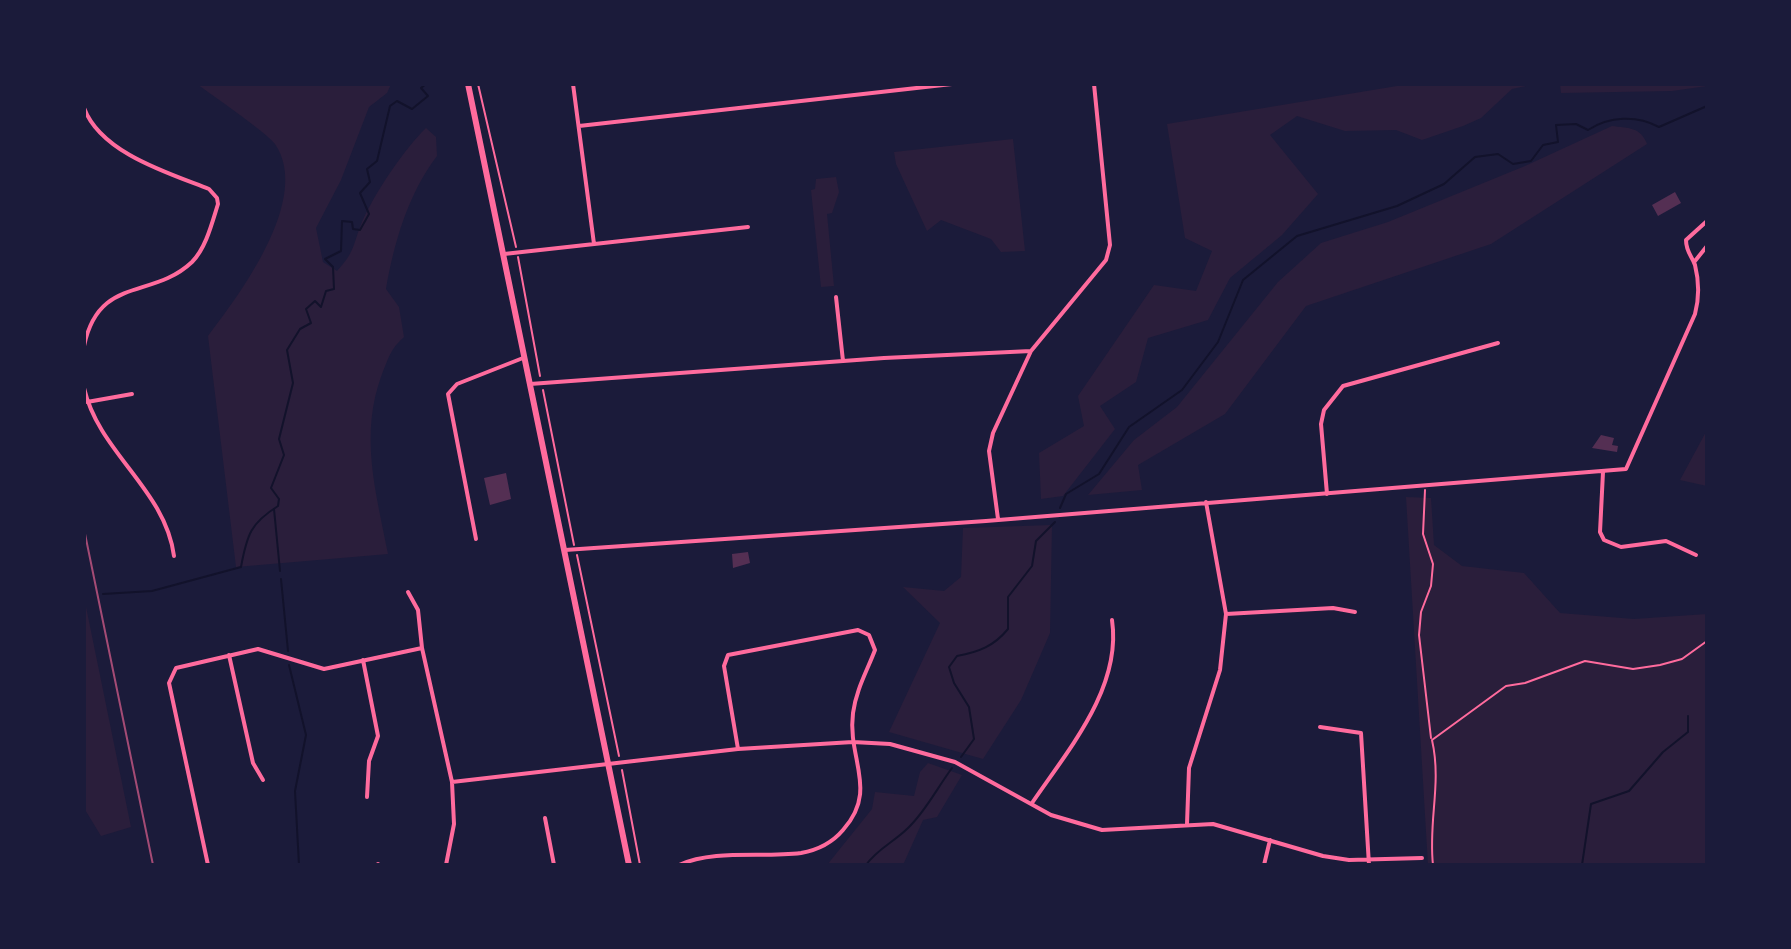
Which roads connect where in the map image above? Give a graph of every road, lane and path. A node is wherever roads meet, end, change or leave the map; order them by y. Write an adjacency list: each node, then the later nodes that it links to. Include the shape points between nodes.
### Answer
1 (468, 84): 13 (main road)
2 (478, 84): 12 (path)
3 (573, 84): 7 (street)
4 (952, 84): 7 (street)
5 (1094, 84): 19 (street, via 1110,245 1106,260)
6 (84, 108): 18 (street, via 107,138 137,158 209,189 218,204 204,244 190,263 112,298 92,318)
7 (579, 126): 10 (street)
8 (1707, 221): 14 (street, via 1686,240)
9 (748, 227): 10 (street)
10 (594, 244): 13 (street)
11 (1707, 246): 14 (street)
12 (516, 247)
13 (503, 254): 20 (main road)
14 (1695, 261): 28 (street, via 1695,314 1626,469)
15 (519, 262): 22 (path)
16 (836, 297): 21 (street)
17 (1498, 343): 30 (street, via 1343,386 1324,410 1321,424)
18 (84, 346)
19 (1031, 351): 21 (street); 32 (street, via 990,442)
20 (525, 357): 23 (main road); 33 (street, via 457,384 448,394)
21 (843, 361): 23 (street)
22 (540, 375)
23 (530, 384): 35 (main road)
24 (84, 388): 27 (street)
25 (544, 392): 34 (path)
26 (132, 394): 27 (street)
27 (87, 402): 37 (street, via 99,430 160,510)
28 (1603, 472): 29 (street); 36 (street, via 1604,540 1621,547 1666,541)
29 (1426, 487): 30 (street); 48 (path, via 1423,534 1433,564 1419,635)
30 (1327, 494): 31 (street)
31 (1206, 502): 32 (street); 41 (street)
32 (998, 519): 35 (street)
33 (476, 539)
34 (573, 540)
35 (565, 550): 52 (main road)
36 (1696, 555)
37 (174, 556)
38 (579, 562): 50 (path)
39 (408, 592): 44 (street, via 418,610)
40 (1355, 612): 41 (street, via 1333,608)
41 (1226, 614): 59 (street, via 1220,670 1189,768)
42 (1112, 620): 57 (street, via 1112,653 1095,704)
43 (1707, 641): 48 (path, via 1682,659 1660,665 1633,669 1585,661 1506,686)
44 (422, 648): 46 (street); 55 (street)
45 (229, 655): 46 (street, via 258,649 324,669); 54 (street, via 253,763); 63 (street, via 182,664 172,671 169,683)
46 (363, 660): 56 (street, via 378,736 369,761)
47 (1320, 727): 62 (street, via 1361,733)
48 (1432, 740): 70 (path, via 1438,783 1431,829)
49 (853, 742): 51 (street); 51 (street, via 857,690 875,650 869,635 858,630 728,655 724,666); 57 (street, via 890,744 943,758); 68 (street, via 862,794 858,811 830,844 804,852 699,858)
50 (618, 749)
51 (738, 749): 52 (street)
52 (610, 763): 55 (street); 66 (main road)
53 (623, 775): 67 (path)
54 (263, 780)
55 (452, 782): 64 (street, via 454,824)
56 (367, 797)
57 (1032, 803): 59 (street, via 1051,815 1109,832)
58 (545, 818): 65 (street)
59 (1187, 824): 60 (street, via 1213,824)
60 (1270, 840): 62 (street, via 1323,856); 69 (street)
61 (1422, 858): 62 (street)
62 (1369, 862)
63 (208, 865)
64 (446, 865)
65 (554, 865)
66 (629, 865)
67 (640, 865)
68 (679, 865)
69 (1264, 865)
70 (1433, 865)

